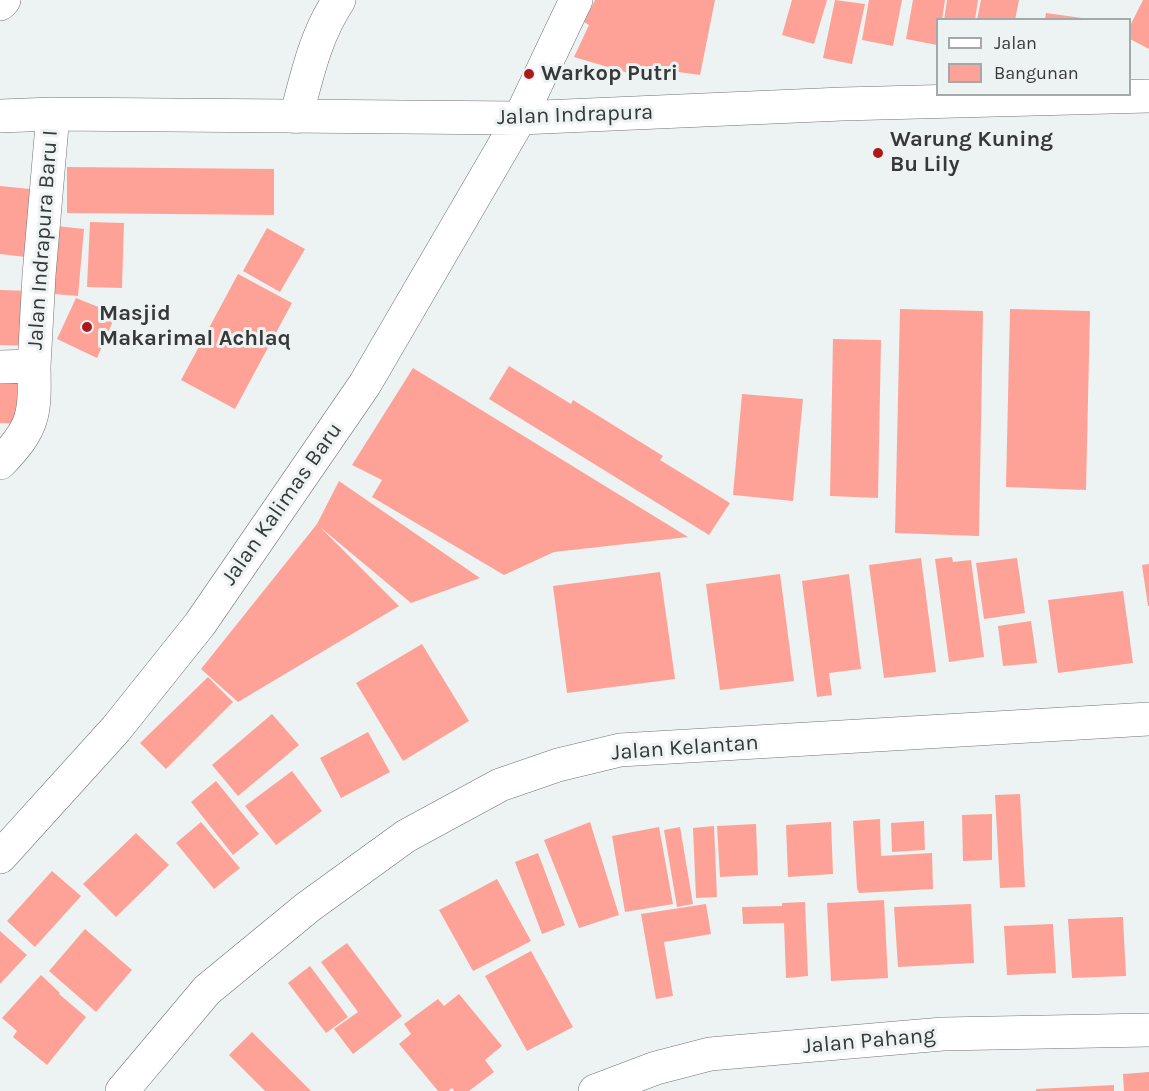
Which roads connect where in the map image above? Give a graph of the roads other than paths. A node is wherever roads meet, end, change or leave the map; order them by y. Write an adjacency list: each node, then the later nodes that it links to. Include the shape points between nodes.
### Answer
1 (4, 0): 4 (street)
2 (339, 0): 8 (street, via 316,42)
3 (576, 0): 9 (street, Jalan Kalimas Baru)
4 (0, 4)
5 (1149, 96): 9 (street, Jalan Indrapura)
6 (53, 114): 7 (street, Jalan Indrapura); 8 (street, Jalan Indrapura); 10 (street, Jalan Indrapura Baru I)
7 (0, 116)
8 (296, 117): 9 (street, Jalan Indrapura)
9 (520, 118): 14 (street, Jalan Kalimas Baru, via 364,384 200,624 116,729)
10 (34, 366): 11 (street, Jalan Indrapura Baru I); 12 (street, Jalan Indrapura Baru I, via 32,420 18,445)
11 (0, 367)
12 (0, 463)
13 (1149, 719): 16 (street, Jalan Kelantan, via 620,750 500,785 406,836 299,915 207,990)
14 (0, 857)
15 (1149, 1030): 17 (street, Jalan Pahang, via 943,1034 710,1054 656,1068)
16 (122, 1091)
17 (595, 1091)

